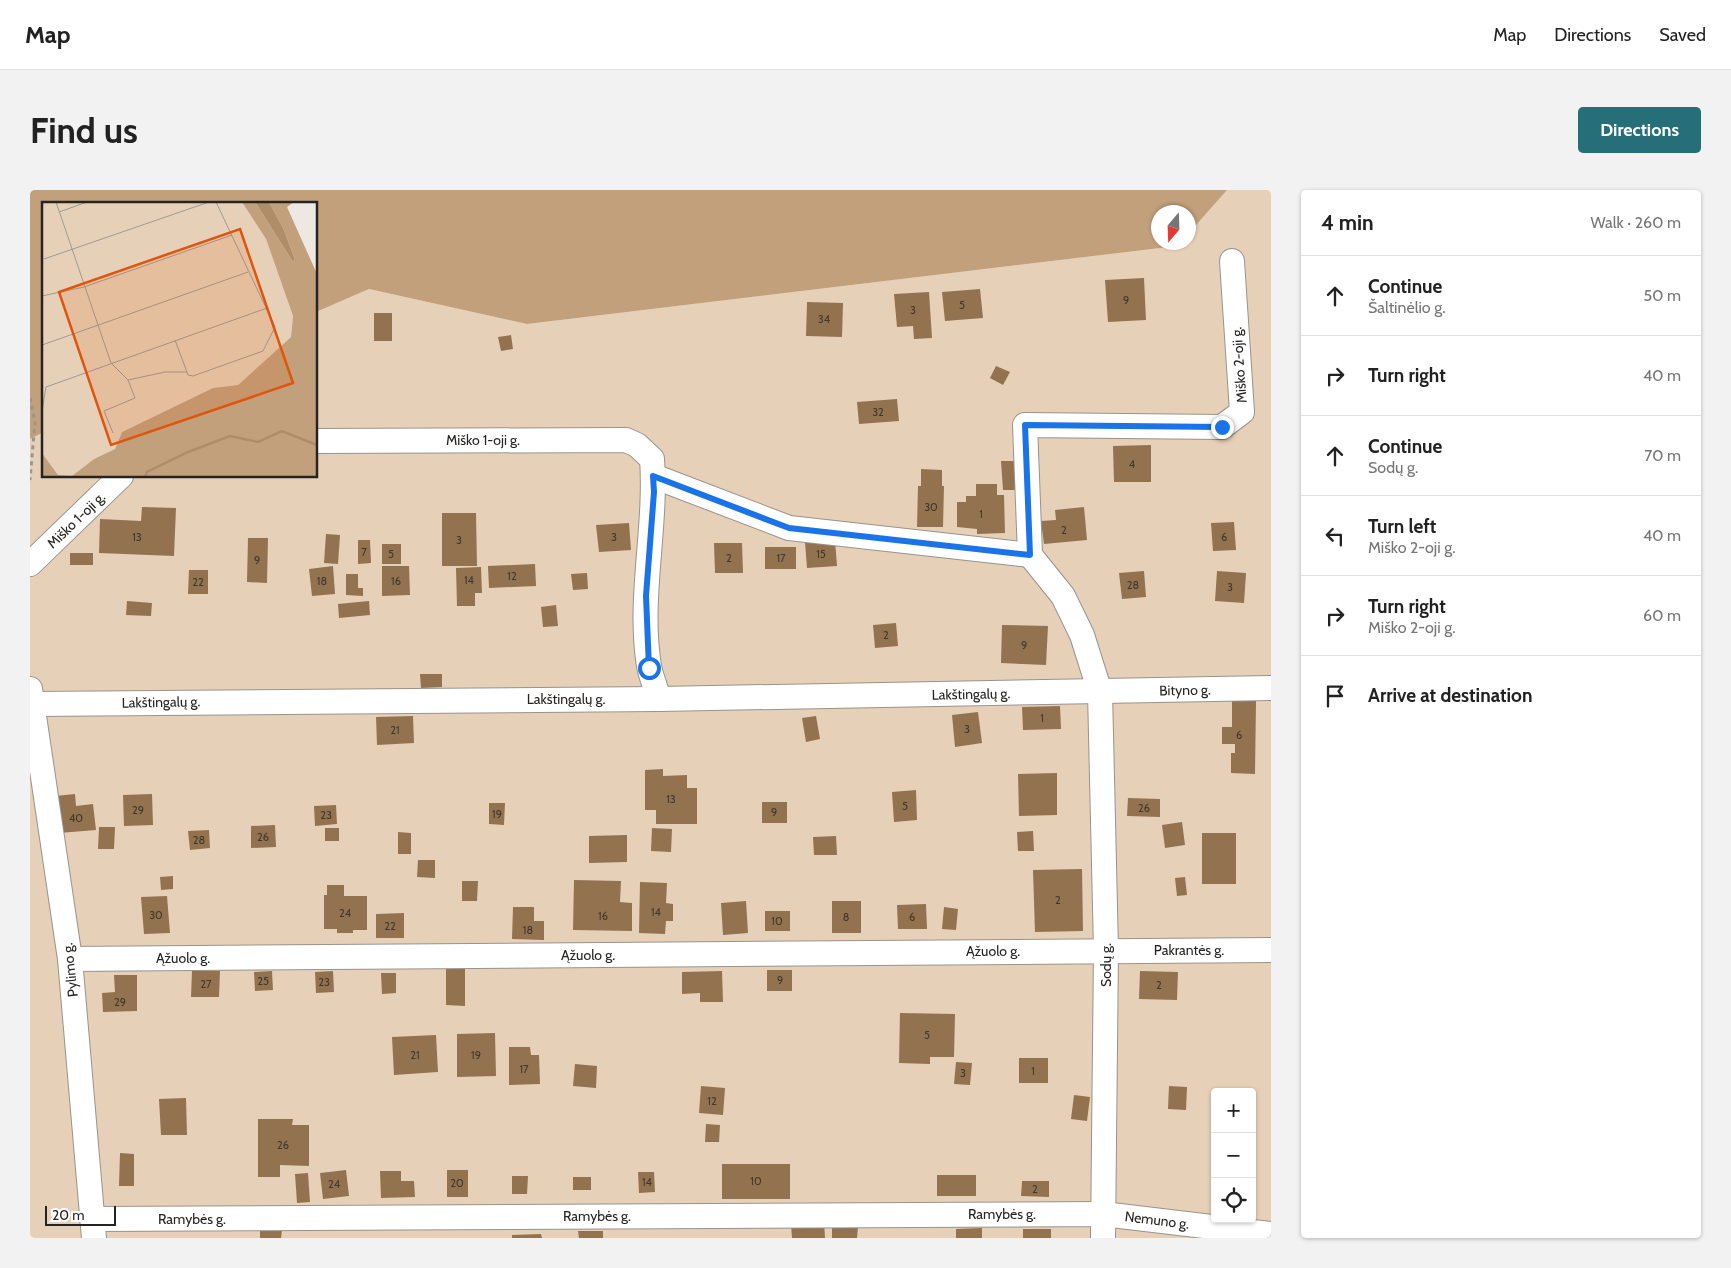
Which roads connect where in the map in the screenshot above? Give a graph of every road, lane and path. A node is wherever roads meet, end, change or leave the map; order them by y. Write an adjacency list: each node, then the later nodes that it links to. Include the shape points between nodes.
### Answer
1 (1232, 261): 7 (street, Miško 2-oji g., via 1242,412 1222,427 1025,425)
2 (30, 398): 6 (path, via 35,422)
3 (318, 441): 4 (street, Miško 1-oji g., via 626,440 647,452 652,459)
4 (653, 476): 7 (street, via 789,528); 12 (street, via 646,596 647,648 649,668)
5 (119, 478): 8 (street, Miško 1-oji g.)
6 (30, 480)
7 (1030, 555): 10 (street, via 1063,596 1082,635)
8 (30, 564)
9 (1271, 688): 10 (street, Bityno g.)
10 (1100, 692): 12 (street, Lakštingalų g.); 13 (street, Sodų g.)
11 (31, 696): 12 (street, Lakštingalų g.); 15 (street, Pylimo g.)
12 (659, 698)
13 (1106, 950): 14 (street, Pakrantės g.); 15 (street, Ąžuolo g.); 16 (street, Sodų g.)
14 (1271, 950)
15 (70, 959): 17 (street, Pylimo g.)
16 (1103, 1214): 17 (street, Ramybės g.); 18 (street, Nemuno g.); 19 (street, Sodų g.)
17 (93, 1228)
18 (1271, 1234)
19 (1103, 1238)

